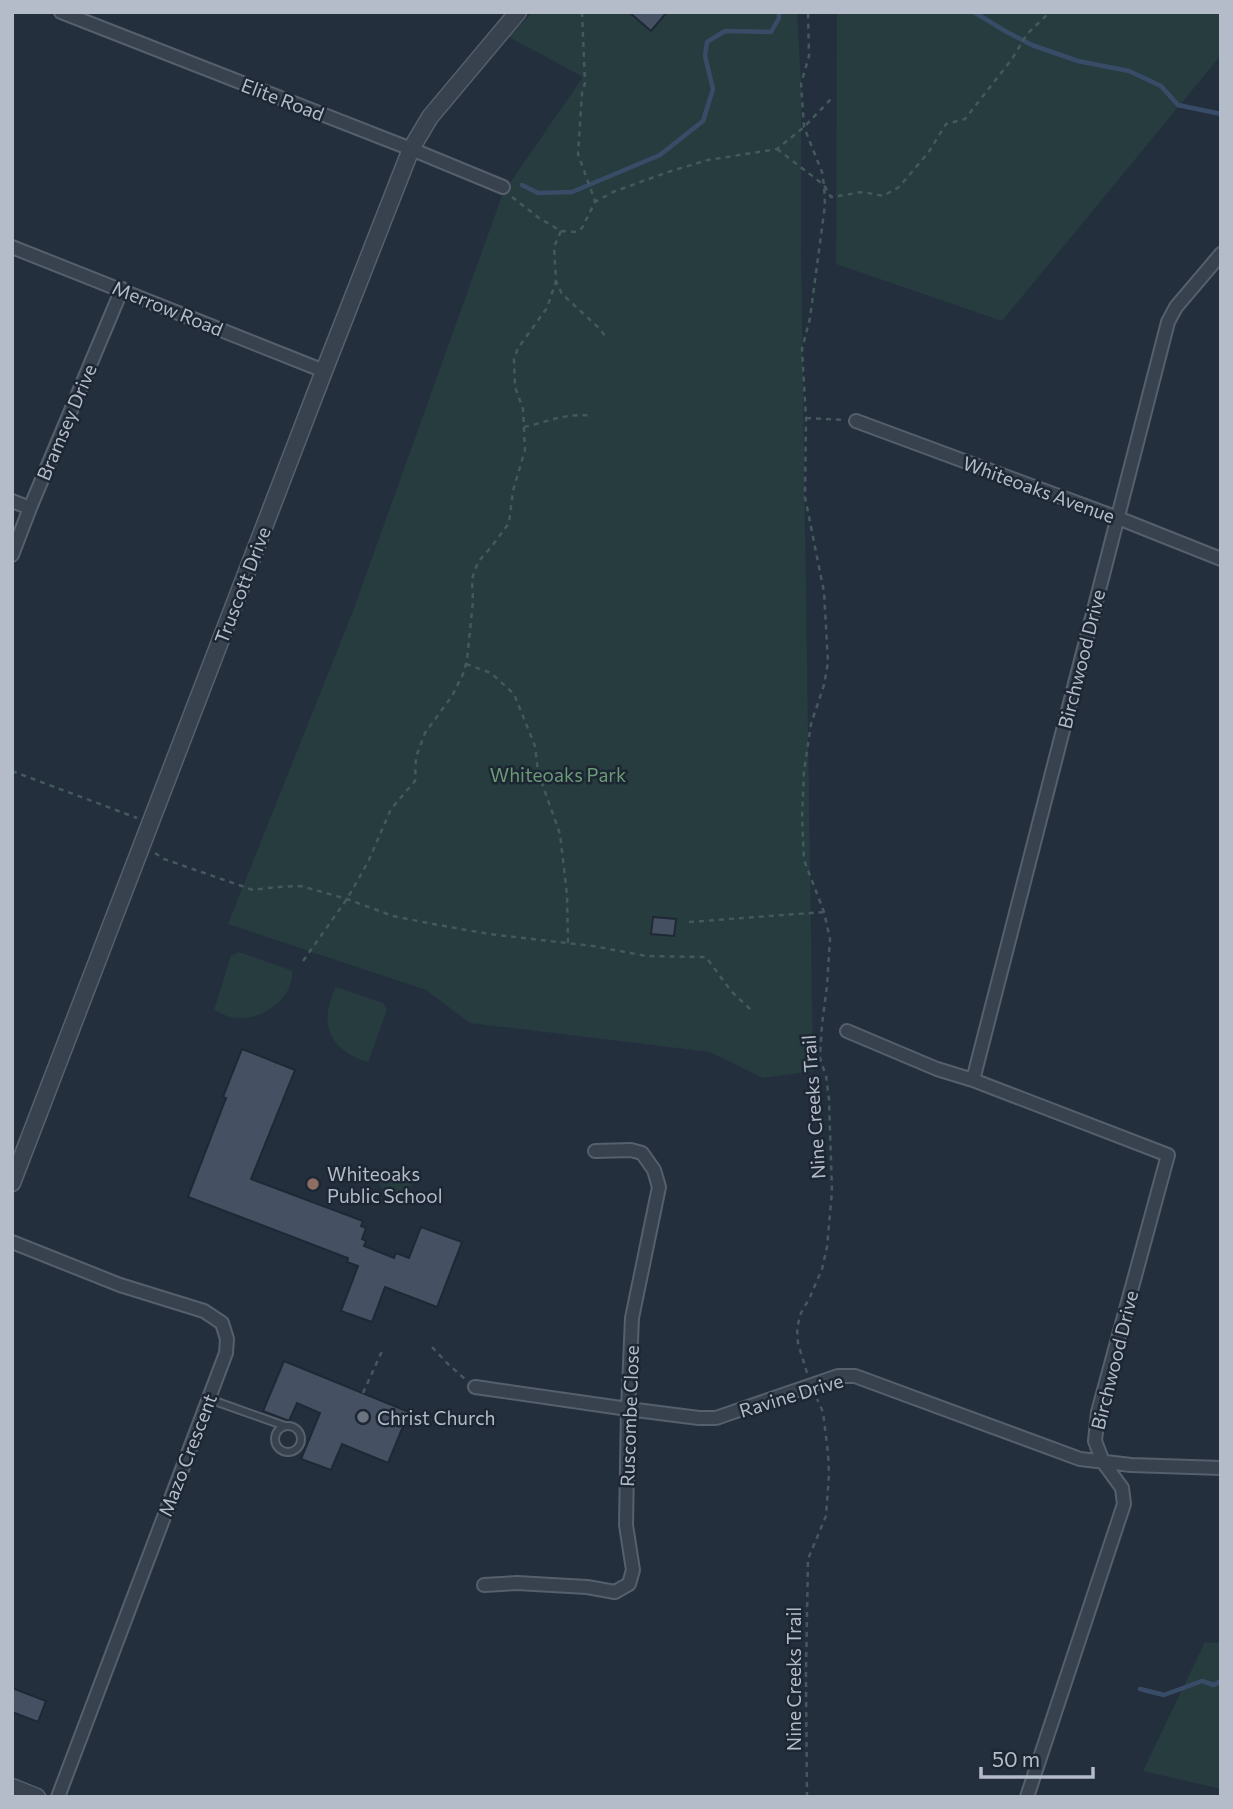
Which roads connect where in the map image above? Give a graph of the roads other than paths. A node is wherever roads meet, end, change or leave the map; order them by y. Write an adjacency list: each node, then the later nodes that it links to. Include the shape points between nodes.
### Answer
1 (61, 12): 3 (street, Elite Road)
2 (517, 12): 3 (street, Truscott Drive, via 430,117)
3 (411, 149): 4 (street, Elite Road); 8 (street, Truscott Drive)
4 (503, 187)
5 (12, 247): 7 (street, Merrow Road)
6 (1221, 254): 12 (street, Birchwood Drive, via 1168,322)
7 (122, 289): 8 (street, Merrow Road); 11 (street, Bramsey Drive)
8 (324, 370): 18 (street, Truscott Drive)
9 (856, 421): 12 (street, Whiteoaks Avenue)
10 (12, 501): 11 (street)
11 (30, 508): 13 (street, Bramsey Drive)
12 (1118, 518): 14 (street, Whiteoaks Avenue); 16 (street, Birchwood Drive)
13 (12, 555)
14 (1221, 559)
15 (847, 1031): 16 (street, Birchwood Drive)
16 (973, 1080): 24 (street, Birchwood Drive, via 1168,1155 1098,1412 1095,1441)
17 (595, 1151): 22 (street, Ruscombe Close, via 642,1153 659,1187 632,1318)
18 (12, 1183)
19 (12, 1242): 21 (street, Mazo Crescent, via 120,1285 204,1311 222,1323 226,1353)
20 (475, 1387): 22 (street, Ravine Drive)
21 (209, 1399): 23 (lane); 29 (street, Mazo Crescent)
22 (628, 1409): 24 (street, Ravine Drive, via 716,1418 838,1376 855,1376 1080,1459); 26 (street, Ruscombe Close, via 625,1525 633,1570 629,1584 615,1592 517,1583)
23 (285, 1426): 23 (lane, via 301,1436 294,1450 287,1452 275,1443)
24 (1103, 1462): 25 (street, Ravine Drive); 30 (street, Birchwood Drive, via 1122,1488 1124,1504)
25 (1221, 1468)
26 (484, 1585)
27 (12, 1787): 28 (street)
28 (37, 1797)
29 (58, 1797)
30 (1027, 1797)

